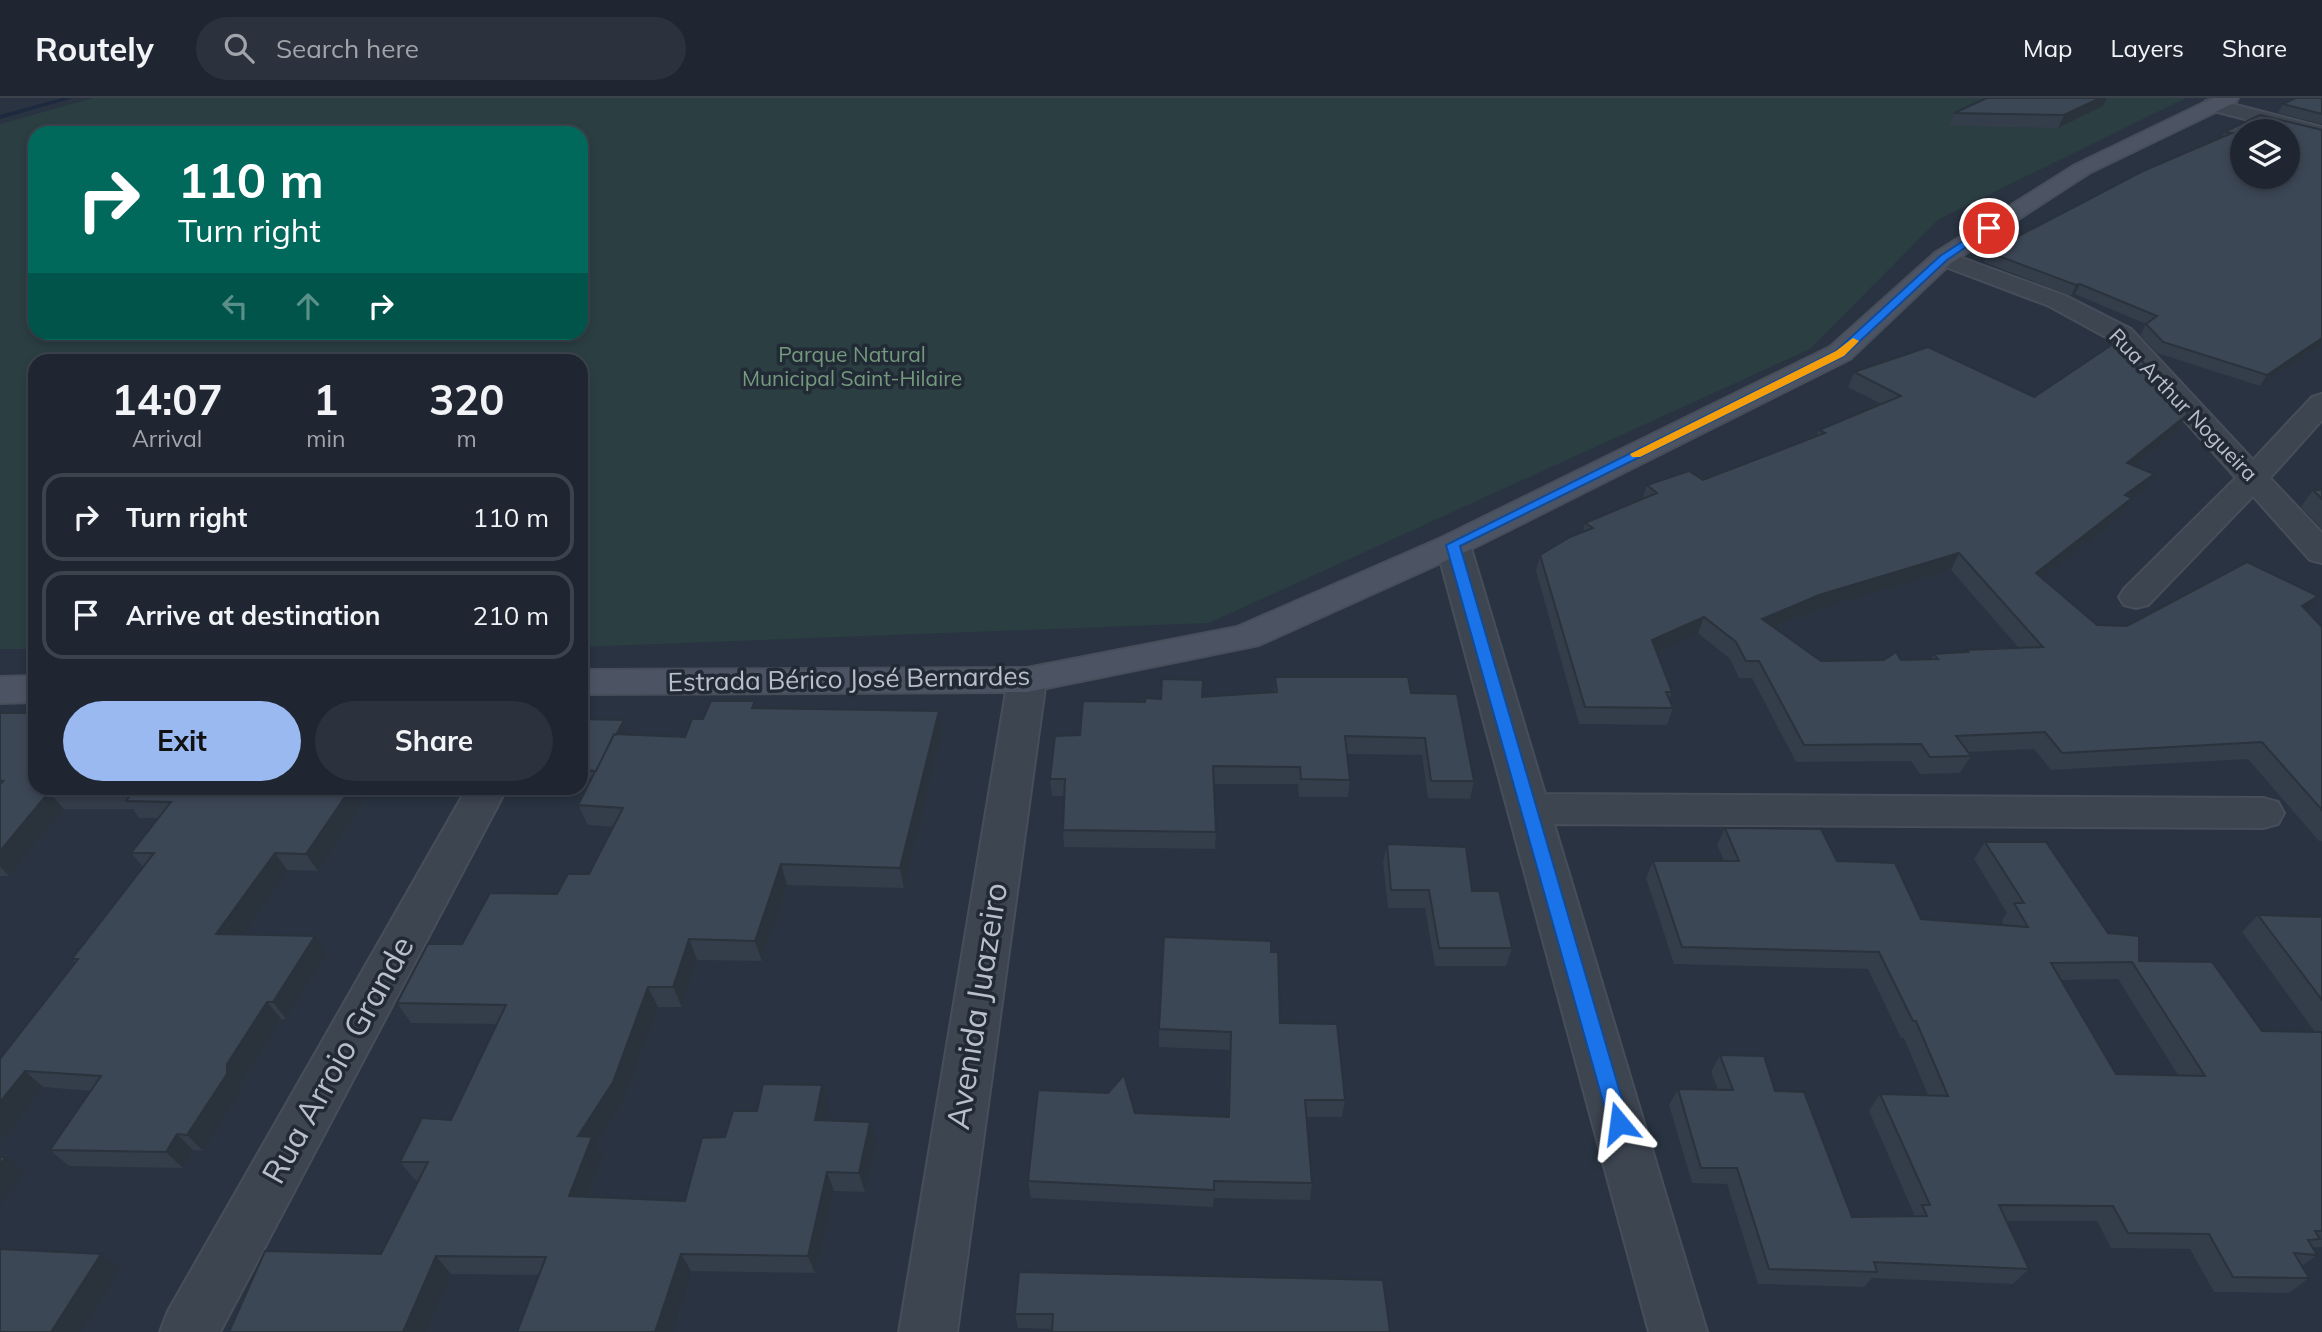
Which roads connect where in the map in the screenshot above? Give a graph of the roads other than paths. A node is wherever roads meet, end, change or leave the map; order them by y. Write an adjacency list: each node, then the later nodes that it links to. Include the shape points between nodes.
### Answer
1 (2221, 101): 2 (street); 3 (main road, Estrada Bérico José Bernardes, via 2082,169)
2 (2322, 133)
3 (1943, 258): 5 (street, Rua Arthur Nogueira, via 2102,321 2122,335); 6 (main road, Estrada Bérico José Bernardes, via 1840,353)
4 (2322, 403): 5 (street)
5 (2253, 478): 7 (street, Rua Arthur Nogueira); 8 (street)
6 (1453, 545): 9 (main road, Estrada Bérico José Bernardes, via 1246,637); 12 (street)
7 (2322, 553)
8 (2136, 597)
9 (1027, 680): 10 (main road, Estrada Bérico José Bernardes); 15 (street, Avenida Juazeiro)
10 (588, 682)
11 (483, 795): 14 (street, Rua Arroio Grande)
12 (1530, 809): 13 (street); 16 (street)
13 (2263, 813)
14 (189, 1332)
15 (928, 1332)
16 (1678, 1332)

